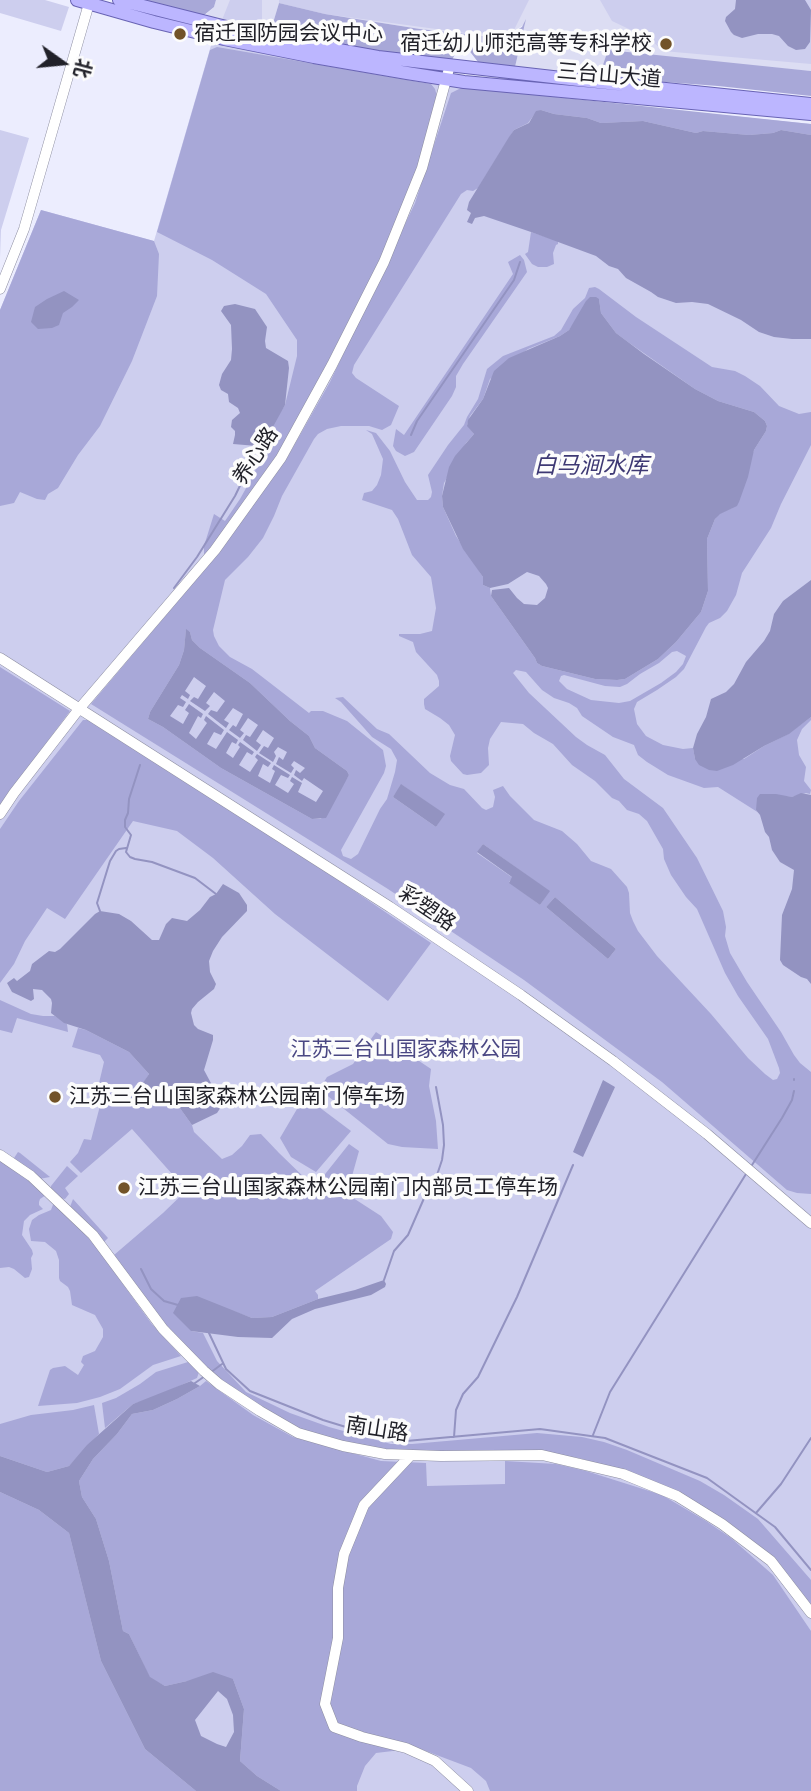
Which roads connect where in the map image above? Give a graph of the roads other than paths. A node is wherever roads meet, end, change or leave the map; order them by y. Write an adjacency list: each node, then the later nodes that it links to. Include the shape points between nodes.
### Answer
1 (120, 0): 3 (main road, 三台山大道, via 266,37)
2 (83, 1): 4 (main road, 三台山大道, via 224,38); 7 (street, via 24,229)
3 (450, 65): 4 (street, 养心路); 5 (main road, 三台山大道)
4 (446, 79): 6 (main road, 三台山大道); 9 (street, 养心路, via 422,168 384,262 281,458 215,550)
5 (811, 104)
6 (811, 114)
7 (0, 289)
8 (0, 658): 9 (street, 彩塑路)
9 (79, 709): 10 (street, 养心路); 12 (street, 彩塑路, via 521,995 707,1134)
10 (0, 814)
11 (0, 1155): 13 (street, 南山路, via 31,1176 93,1235 163,1329 219,1384 298,1433 343,1446)
12 (811, 1223)
13 (411, 1455): 14 (street, 南山路, via 542,1455 623,1474 677,1496 722,1524 771,1561); 15 (street, via 364,1505 344,1554 338,1588 338,1638 326,1704 334,1727 435,1761)
14 (811, 1613)
15 (468, 1791)

